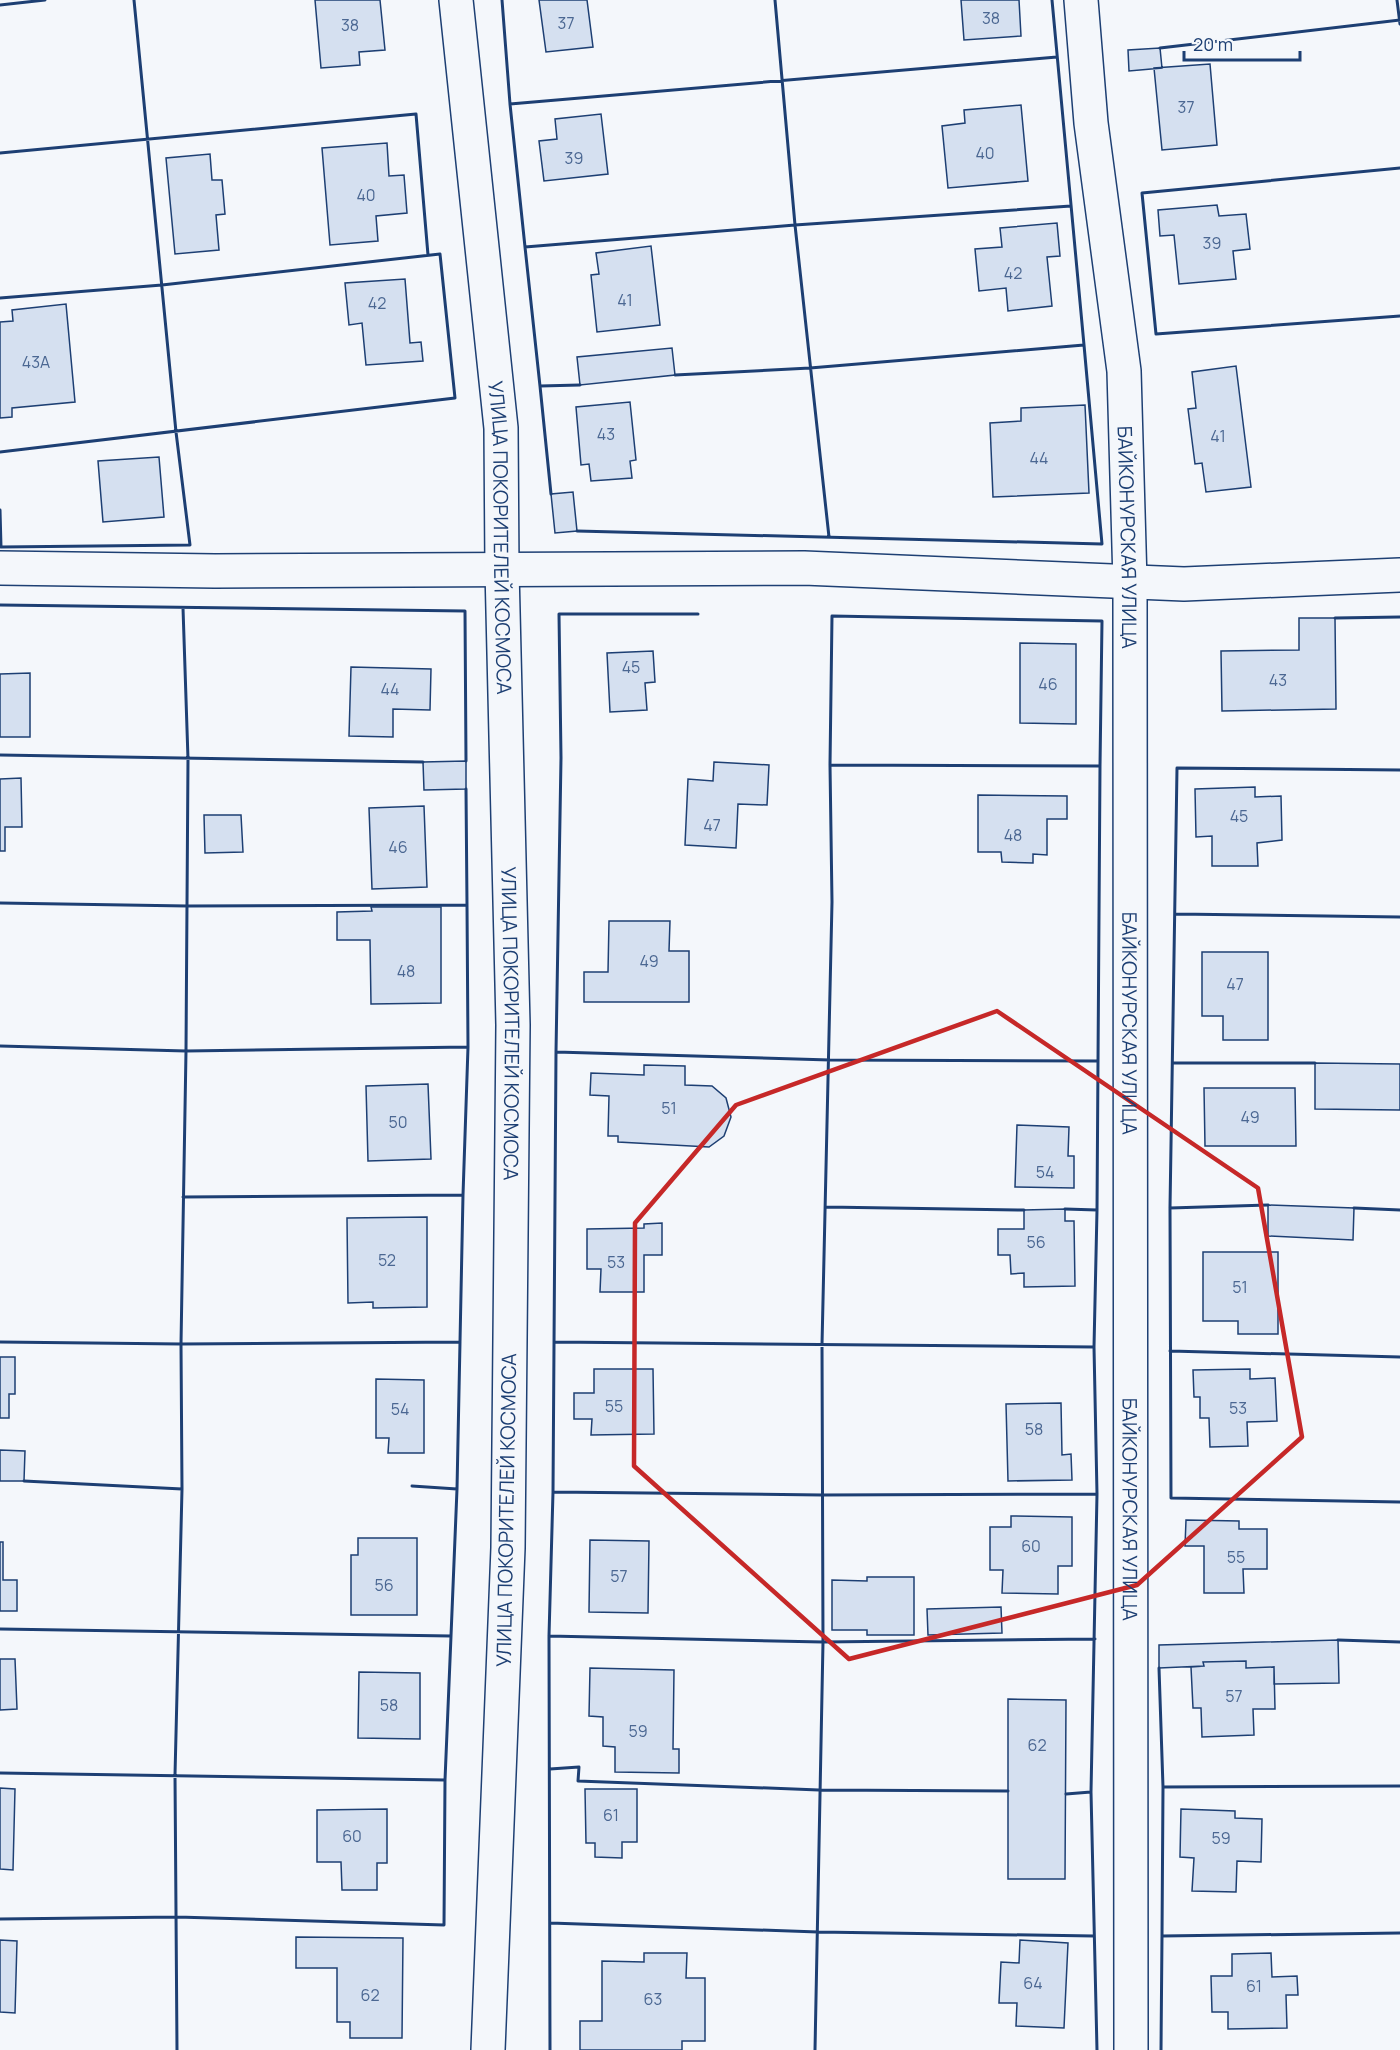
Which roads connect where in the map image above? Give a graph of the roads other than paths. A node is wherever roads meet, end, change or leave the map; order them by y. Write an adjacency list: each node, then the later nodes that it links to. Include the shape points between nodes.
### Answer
1 (456, 0): 4 (street, УЛИЦА ПОКОРИТЕЛЕЙ КОСМОСА, via 501,428)
2 (1081, 0): 6 (street, БАЙКОНУРСКАЯ УЛИЦА, via 1091,123 1124,370)
3 (0, 568): 4 (street)
4 (502, 570): 6 (street, via 804,568); 7 (street, УЛИЦА ПОКОРИТЕЛЕЙ КОСМОСА, via 513,1025 508,1548)
5 (1400, 575): 6 (street, via 1184,584)
6 (1130, 582): 8 (street, БАЙКОНУРСКАЯ УЛИЦА)
7 (488, 2050)
8 (1131, 2050)

